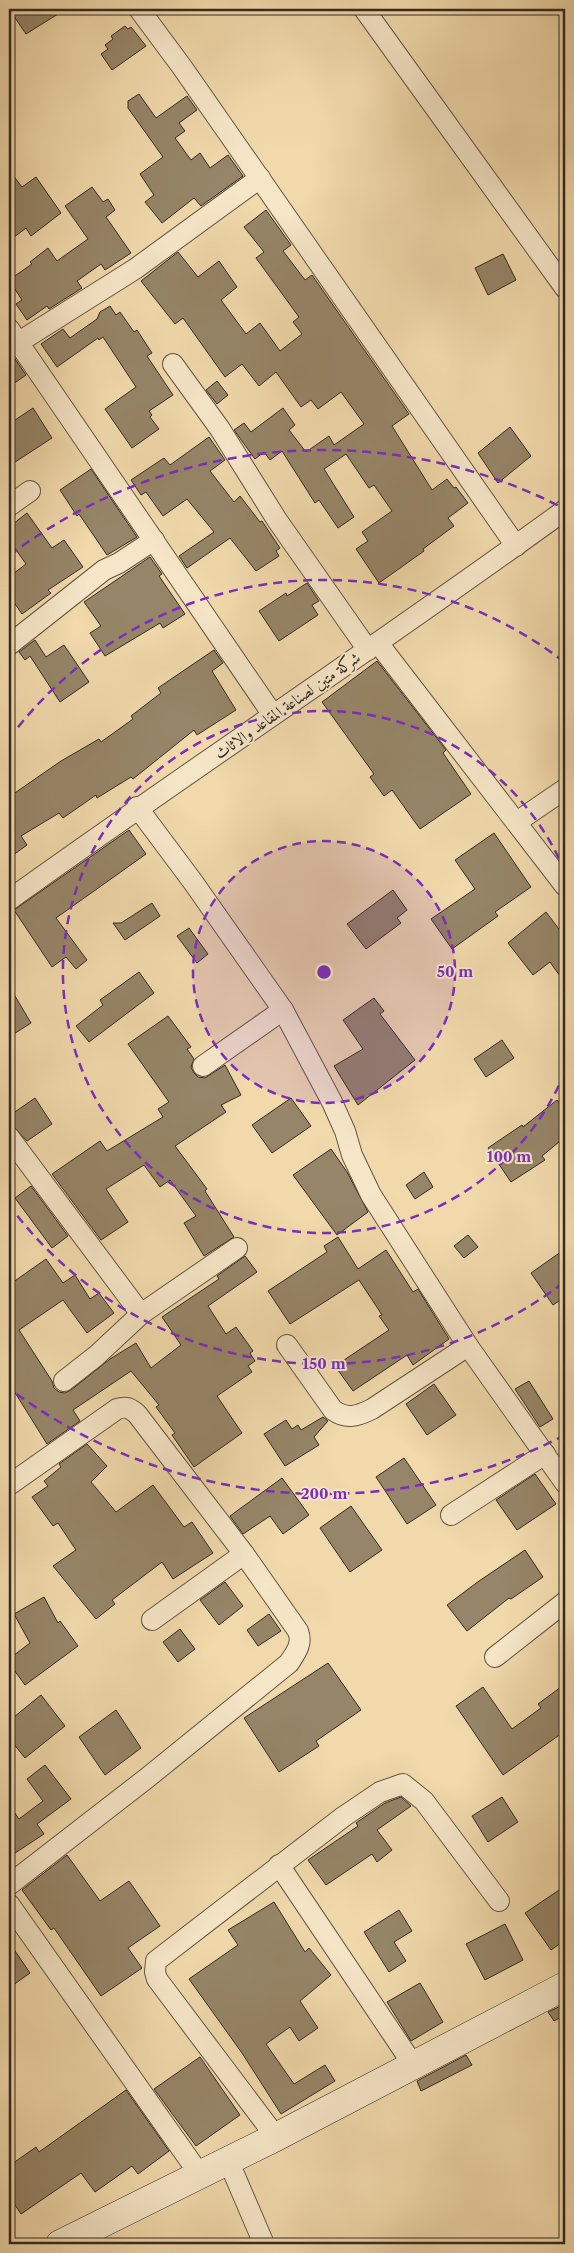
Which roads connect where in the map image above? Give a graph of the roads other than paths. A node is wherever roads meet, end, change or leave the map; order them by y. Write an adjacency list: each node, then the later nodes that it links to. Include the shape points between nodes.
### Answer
1 (139, 9): 3 (street)
2 (364, 9): 4 (street)
3 (260, 178): 5 (street, via 135,269); 11 (street)
4 (565, 288)
5 (14, 336): 10 (street)
6 (173, 364): 13 (street, via 220,429 278,520)
7 (30, 491): 8 (street)
8 (9, 506)
9 (565, 510): 11 (street, شركة متين لصناعة المقاعد والاثاث)
10 (154, 540): 12 (street, via 104,570); 14 (street)
11 (516, 546): 13 (street, شركة متين لصناعة المقاعد والاثاث)
12 (9, 645)
13 (373, 646): 14 (street, شركة متين لصناعة المقاعد والاثاث); 17 (street)
14 (274, 715): 16 (street, شركة متين لصناعة المقاعد والاثاث)
15 (565, 789): 17 (street)
16 (137, 807): 19 (street, شركة متين لصناعة المقاعد والاثاث); 20 (street)
17 (518, 821): 18 (street)
18 (565, 886)
19 (9, 900)
20 (283, 1010): 21 (street); 26 (street, via 332,1102 371,1195)
21 (203, 1066)
22 (9, 1137): 24 (street)
23 (236, 1248): 24 (street)
24 (141, 1314): 27 (street)
25 (286, 1345): 26 (street, via 333,1410 342,1416 358,1416 372,1409)
26 (468, 1346): 28 (street)
27 (64, 1381)
28 (545, 1454): 29 (street); 31 (street)
29 (565, 1483)
30 (9, 1485): 32 (street, via 124,1406 137,1414)
31 (451, 1515)
32 (244, 1554): 34 (street); 37 (street, via 298,1631 299,1646 295,1654 147,1778)
33 (565, 1602): 35 (street)
34 (152, 1620)
35 (495, 1657)
36 (279, 1865): 38 (street, via 373,1797 403,1784 424,1801); 41 (street); 42 (street, via 164,1954 156,1961 155,1972 176,2005)
37 (9, 1885)
38 (499, 1901)
39 (9, 1904): 44 (street)
40 (565, 1986): 41 (main road)
41 (414, 2066): 42 (main road)
42 (276, 2136): 43 (main road)
43 (228, 2160): 44 (main road); 46 (street)
44 (200, 2175): 45 (main road)
45 (60, 2244)
46 (264, 2244)

